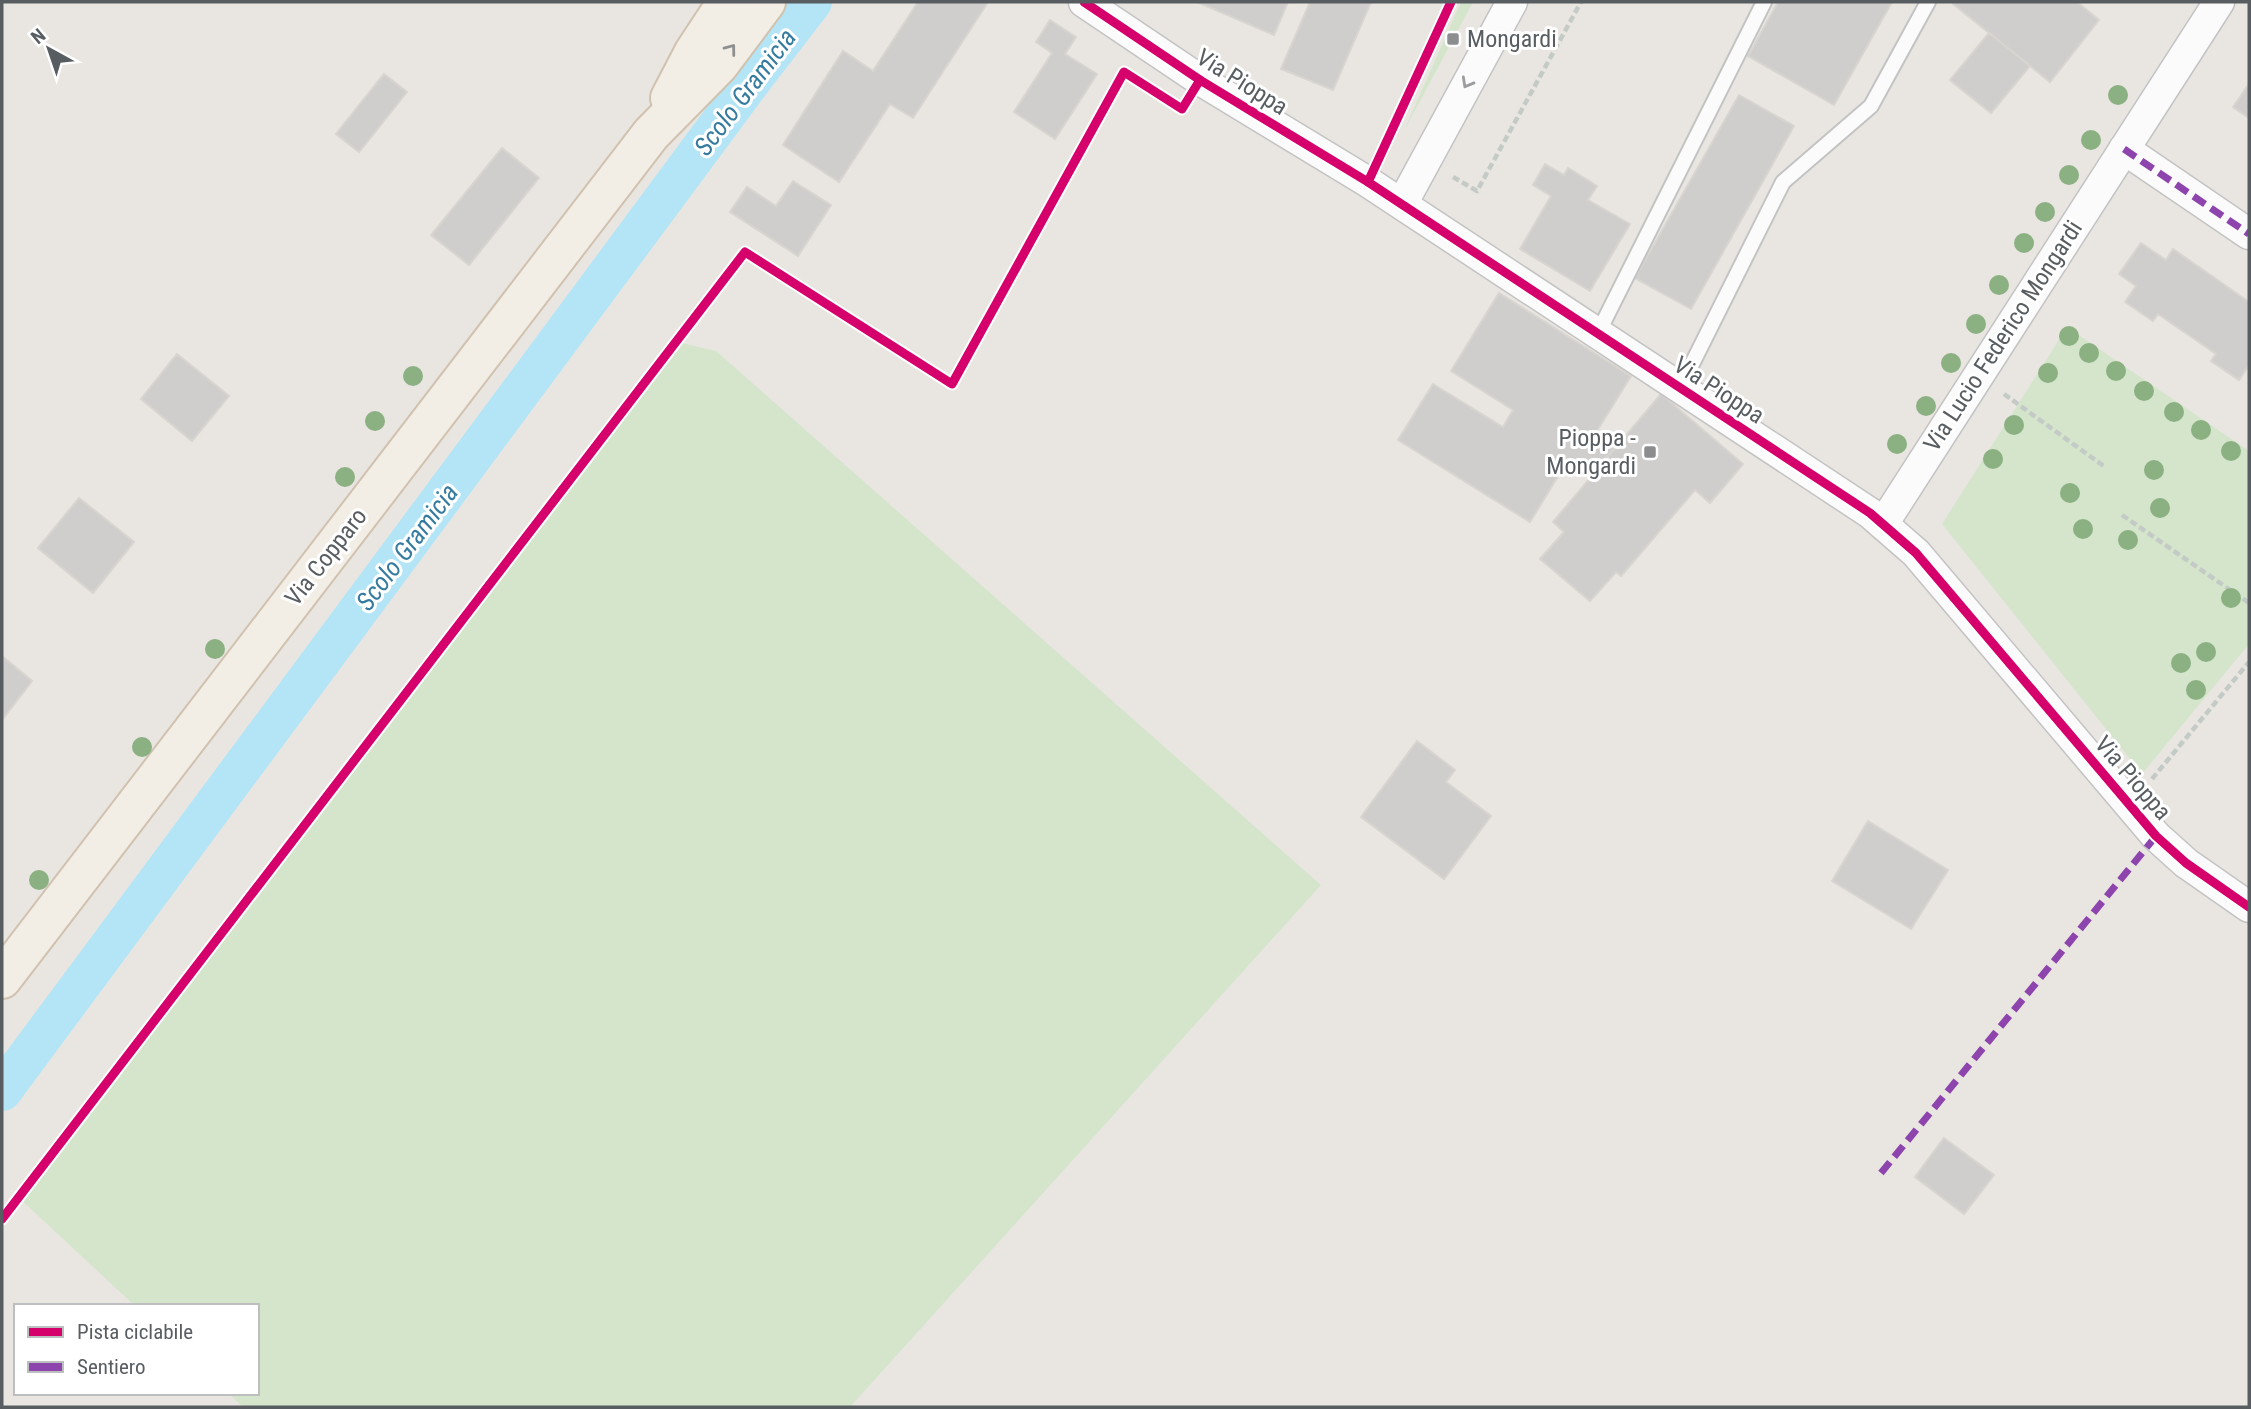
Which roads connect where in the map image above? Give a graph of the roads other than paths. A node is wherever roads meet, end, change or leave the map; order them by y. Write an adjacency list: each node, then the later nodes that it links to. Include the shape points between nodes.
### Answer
1 (727, 2): 8 (main road, Via Copparo, via 694,52)
2 (766, 2): 8 (main road, Via Copparo, one-way to 2, via 719,65)
3 (1084, 2): 10 (street, Via Pioppa, via 1200,80)
4 (1512, 2): 10 (street, one-way to 10)
5 (1764, 2): 12 (lane)
6 (1928, 2): 13 (lane, Via Pioppa, via 1871,106 1783,182)
7 (2219, 2): 9 (street, Via Lucio Federico Mongardi)
8 (651, 135): 16 (main road, Via Copparo)
9 (2124, 149): 11 (street); 14 (street, Via Lucio Federico Mongardi)
10 (1402, 204): 12 (street, Via Pioppa)
11 (2249, 233)
12 (1598, 333): 13 (street, Via Pioppa)
13 (1680, 388): 14 (street, Via Pioppa)
14 (1883, 524): 15 (street, Via Pioppa, via 1916,553 2156,836)
15 (2249, 907)
16 (2, 979)

